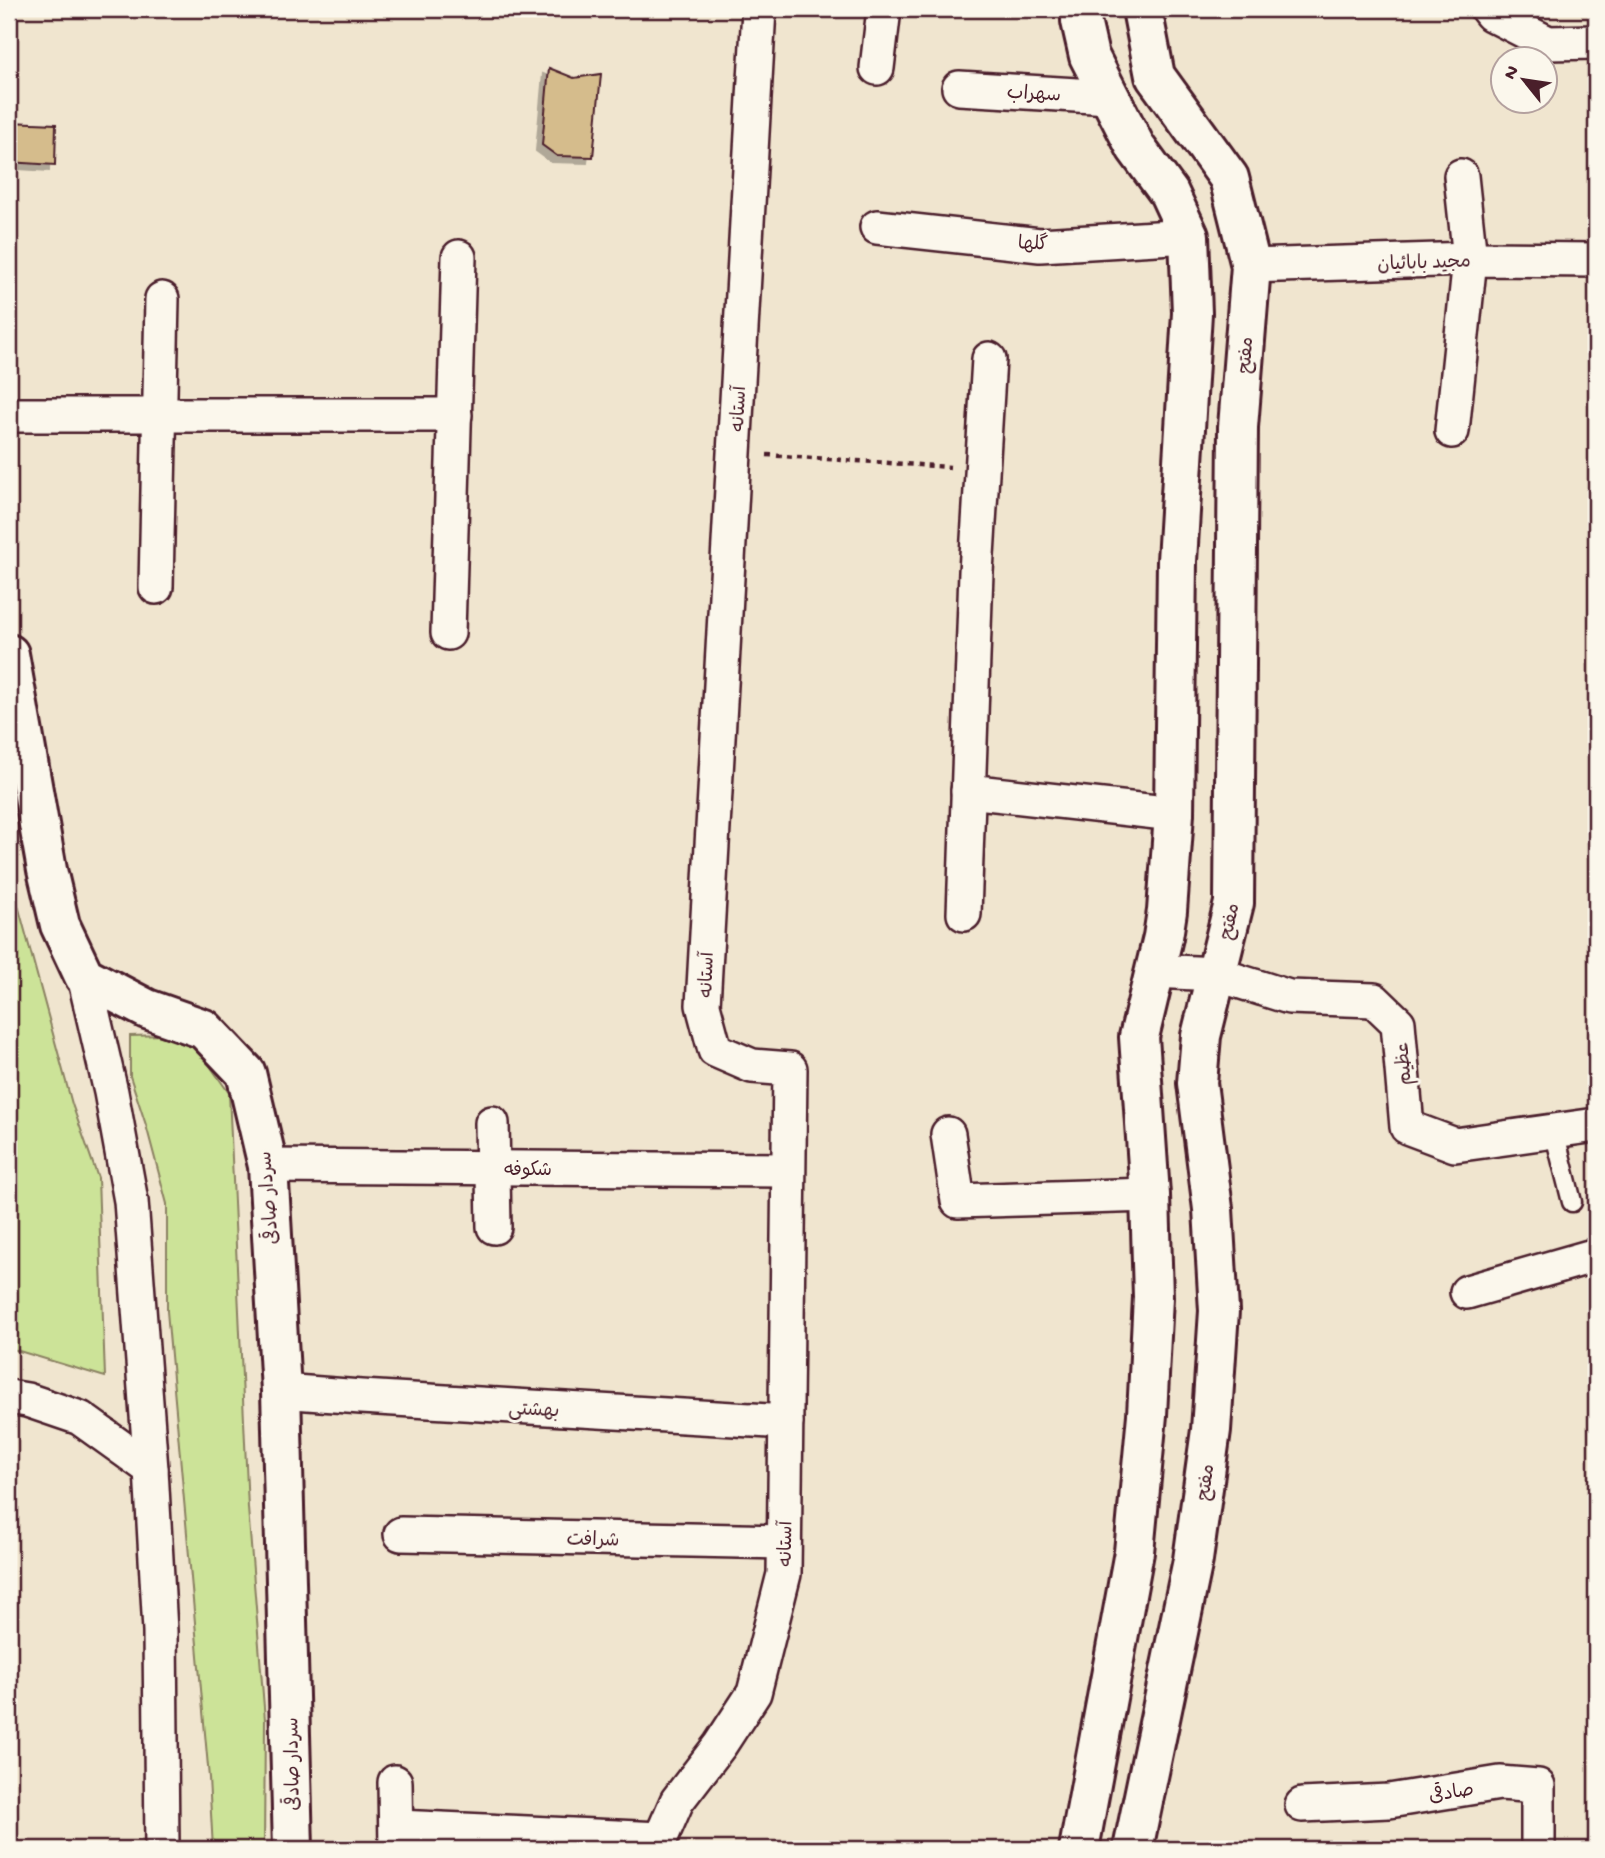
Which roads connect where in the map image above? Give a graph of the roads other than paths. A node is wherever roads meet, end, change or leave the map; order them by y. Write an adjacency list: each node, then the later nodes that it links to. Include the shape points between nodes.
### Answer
1 (759, 9): 39 (street, آستانه, via 703,1004 715,1050 752,1066 790,1069)
2 (884, 9): 7 (street)
3 (1082, 9): 9 (street, via 1089,56)
4 (1142, 9): 16 (street, مفتح, via 1156,76 1228,178)
5 (1487, 9): 6 (street, via 1548,43)
6 (1596, 42)
7 (877, 68)
8 (959, 88): 9 (street, سهراب)
9 (1110, 97): 12 (street, via 1136,148 1169,193)
10 (1461, 176): 14 (street)
11 (877, 227): 12 (street, گلها, via 1040,245)
12 (1189, 236): 28 (street, via 1192,313 1177,561)
13 (459, 257): 21 (street)
14 (1470, 259): 15 (street, مجید بابائیان); 16 (street, مجید بابائیان); 22 (street)
15 (1596, 260)
16 (1251, 266): 31 (street, مفتح, via 1238,427 1234,902)
17 (162, 299): 20 (street)
18 (989, 359): 27 (street)
19 (9, 415): 20 (street)
20 (159, 415): 21 (street); 23 (street)
21 (454, 415): 24 (street)
22 (1452, 431)
23 (156, 587)
24 (448, 632)
25 (9, 654): 26 (street)
26 (21, 791): 32 (street, via 61,925)
27 (968, 791): 28 (street); 29 (street)
28 (1174, 814): 30 (street, via 1167,911)
29 (964, 914)
30 (1154, 971): 31 (street, عظیم); 40 (street, via 1139,1037)
31 (1216, 974): 35 (street, عظیم, via 1289,998 1374,1000 1398,1023 1408,1127 1455,1145); 58 (street, مفتح, via 1201,1036 1196,1083 1213,1209 1219,1311 1212,1430 1193,1559)
32 (84, 976): 37 (street, سردار صادقی, via 147,1009 204,1029 246,1073); 48 (street, via 131,1201)
33 (492, 1123): 38 (street)
34 (1596, 1125): 35 (street, عظیم)
35 (1555, 1132): 41 (lane)
36 (948, 1134): 40 (street, via 958,1201)
37 (268, 1166): 38 (street, شکوفه); 45 (street, سردار صادقی)
38 (493, 1168): 39 (street, شکوفه); 42 (street)
39 (787, 1170): 47 (street, آستانه)
40 (1150, 1195): 57 (street, via 1153,1297 1134,1552)
41 (1572, 1202)
42 (495, 1227)
43 (1596, 1255): 44 (street)
44 (1467, 1292)
45 (281, 1391): 47 (street, بهشتی); 56 (street, سردار صادقی)
46 (9, 1397): 48 (street, via 80,1418)
47 (786, 1422): 50 (street, آستانه)
48 (151, 1469): 55 (street, via 160,1631)
49 (401, 1534): 50 (street, شرافت)
50 (784, 1542): 54 (street, آستانه, via 784,1574 754,1693 677,1801)
51 (395, 1782): 53 (street)
52 (1302, 1805): 59 (street, صادقی, via 1388,1801 1500,1783 1538,1786)
53 (397, 1838): 54 (street)
54 (658, 1844)
55 (162, 1849)
56 (293, 1849)
57 (1079, 1849)
58 (1133, 1849)
59 (1538, 1849)

